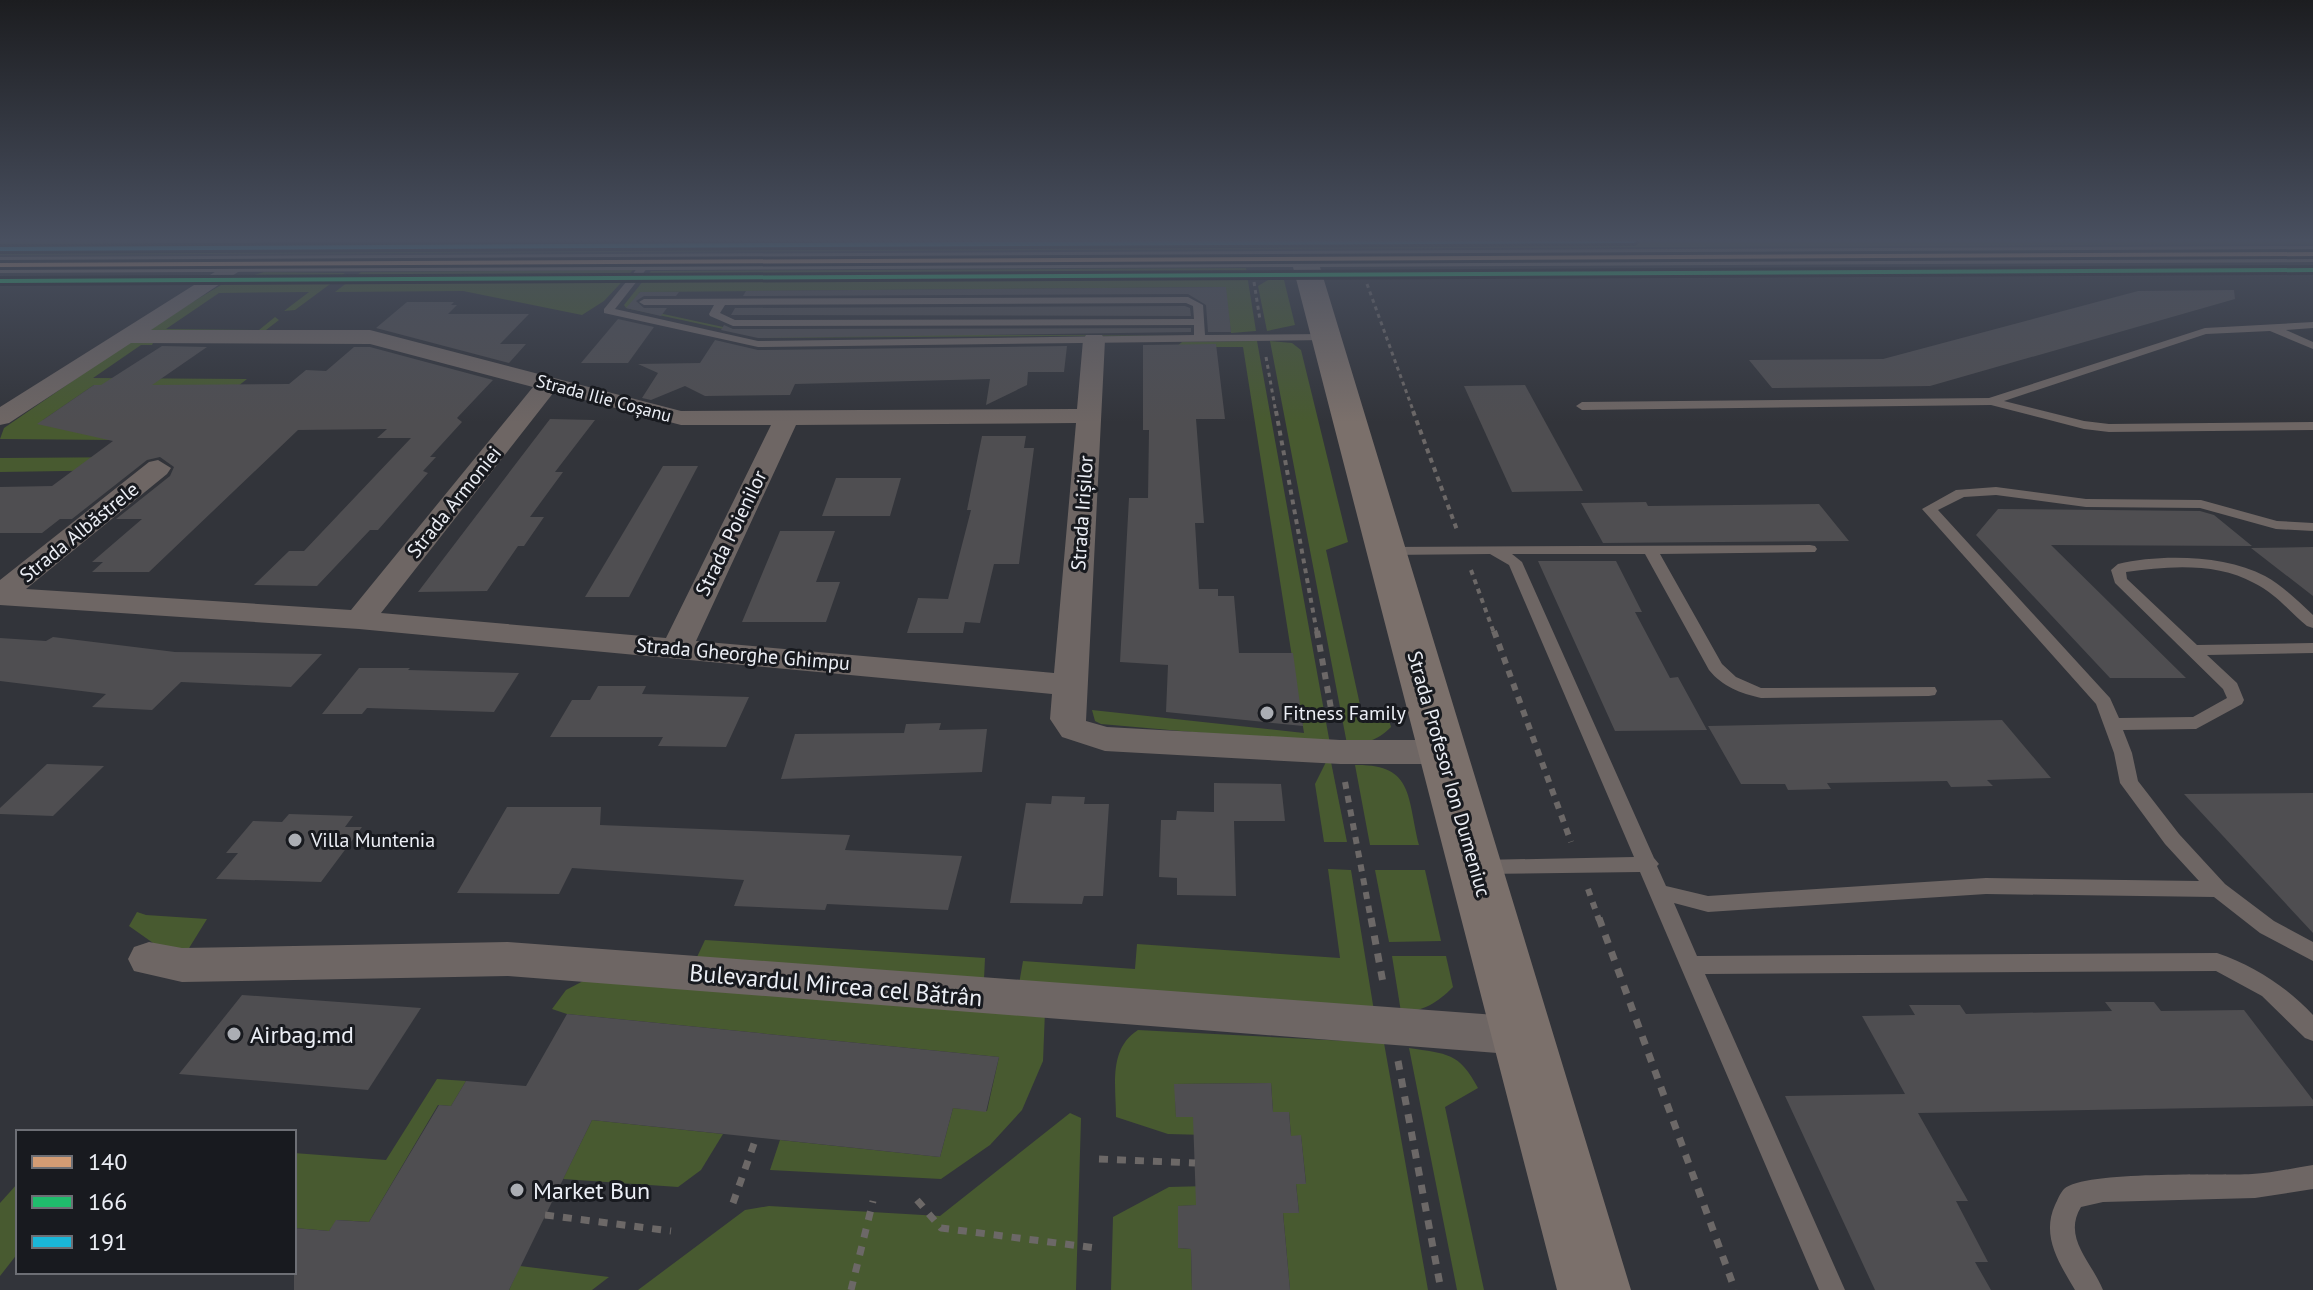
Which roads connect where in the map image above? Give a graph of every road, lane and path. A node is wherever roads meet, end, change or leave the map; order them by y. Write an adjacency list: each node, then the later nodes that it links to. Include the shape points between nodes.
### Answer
1 (179, 301): 12 (street)
2 (616, 301): 15 (lane, via 608,311 758,344)
3 (908, 301): 8 (lane)
4 (1190, 301): 9 (lane, via 1198,305)
5 (1315, 301): 13 (main road, Strada Profesor Ion Dumeniuc)
6 (1373, 301): 27 (path)
7 (644, 302): 8 (lane)
8 (721, 302): 9 (lane, via 714,314 733,323)
9 (1199, 322): 14 (lane)
10 (2266, 325): 11 (lane); 16 (lane); 18 (lane, via 2205,331)
11 (2313, 325)
12 (124, 336): 17 (street, Strada Ilie Coșanu, via 370,337); 21 (street)
13 (1325, 337): 14 (lane); 29 (main road, Strada Profesor Ion Dumeniuc)
14 (1200, 338): 15 (lane)
15 (1094, 340): 20 (street, Strada Irișilor)
16 (2313, 346)
17 (548, 384): 22 (street, Strada Ilie Coșanu, via 681,418); 32 (street, Strada Armoniei)
18 (1990, 402): 19 (lane); 23 (lane, via 2109,428)
19 (1582, 406)
20 (1089, 416): 22 (street, Strada Ilie Coșanu); 37 (street, Strada Irișilor)
21 (0, 418)
22 (787, 418): 34 (street, Strada Poienilor)
23 (2313, 426)
24 (158, 468): 31 (street, Strada Albăstrele)
25 (2313, 527): 39 (lane, via 2276,525 2201,504 2086,503 1984,490 1961,493 1929,509 2093,688)
26 (1810, 549): 30 (lane)
27 (1464, 550): 28 (lane); 29 (lane); 42 (path)
28 (1493, 550): 30 (lane); 41 (lane, via 1508,556 1522,575)
29 (1386, 551): 40 (main road, Strada Profesor Ion Dumeniuc)
30 (1651, 551): 38 (lane, via 1715,666 1740,687 1761,693)
31 (0, 596): 32 (street, Strada Gheorghe Ghimpu)
32 (359, 620): 34 (street, Strada Gheorghe Ghimpu)
33 (2313, 623): 36 (lane, via 2262,580 2230,568 2173,565 2118,570 2120,580)
34 (677, 648): 37 (street, Strada Gheorghe Ghimpu)
35 (2313, 648): 36 (lane)
36 (2193, 650): 39 (lane, via 2231,687 2236,700 2196,723)
37 (1070, 685): 40 (street, via 1067,719 1074,729 1096,737 1340,752)
38 (1929, 691)
39 (2114, 724): 44 (lane, via 2129,783)
40 (1443, 752): 43 (main road, Strada Profesor Ion Dumeniuc)
41 (1649, 864): 42 (lane); 45 (lane)
42 (1580, 866): 43 (lane); 63 (path)
43 (1475, 867): 50 (main road, Strada Profesor Ion Dumeniuc)
44 (2218, 889): 45 (lane, via 1986,886 1708,904); 46 (lane, via 2267,927)
45 (1659, 892): 48 (lane)
46 (2313, 952)
47 (149, 959): 50 (street, Bulevardul Mircea cel Bătrân, via 182,965 508,959)
48 (1692, 965): 49 (lane, via 2217,962 2272,988); 64 (lane)
49 (2313, 1031)
50 (1523, 1036): 62 (main road, Strada Profesor Ion Dumeniuc)
51 (756, 1138): 57 (path)
52 (1099, 1159): 53 (path)
53 (1195, 1163)
54 (2313, 1177): 65 (lane, via 2255,1186 2103,1190 2073,1197 2061,1213 2061,1241)
55 (917, 1200): 60 (path, via 941,1228)
56 (873, 1201): 61 (path)
57 (733, 1203)
58 (545, 1215): 59 (path)
59 (671, 1231)
60 (1096, 1248)
61 (851, 1290)
62 (1594, 1290)
63 (1735, 1290)
64 (1832, 1290)
65 (2090, 1290)

